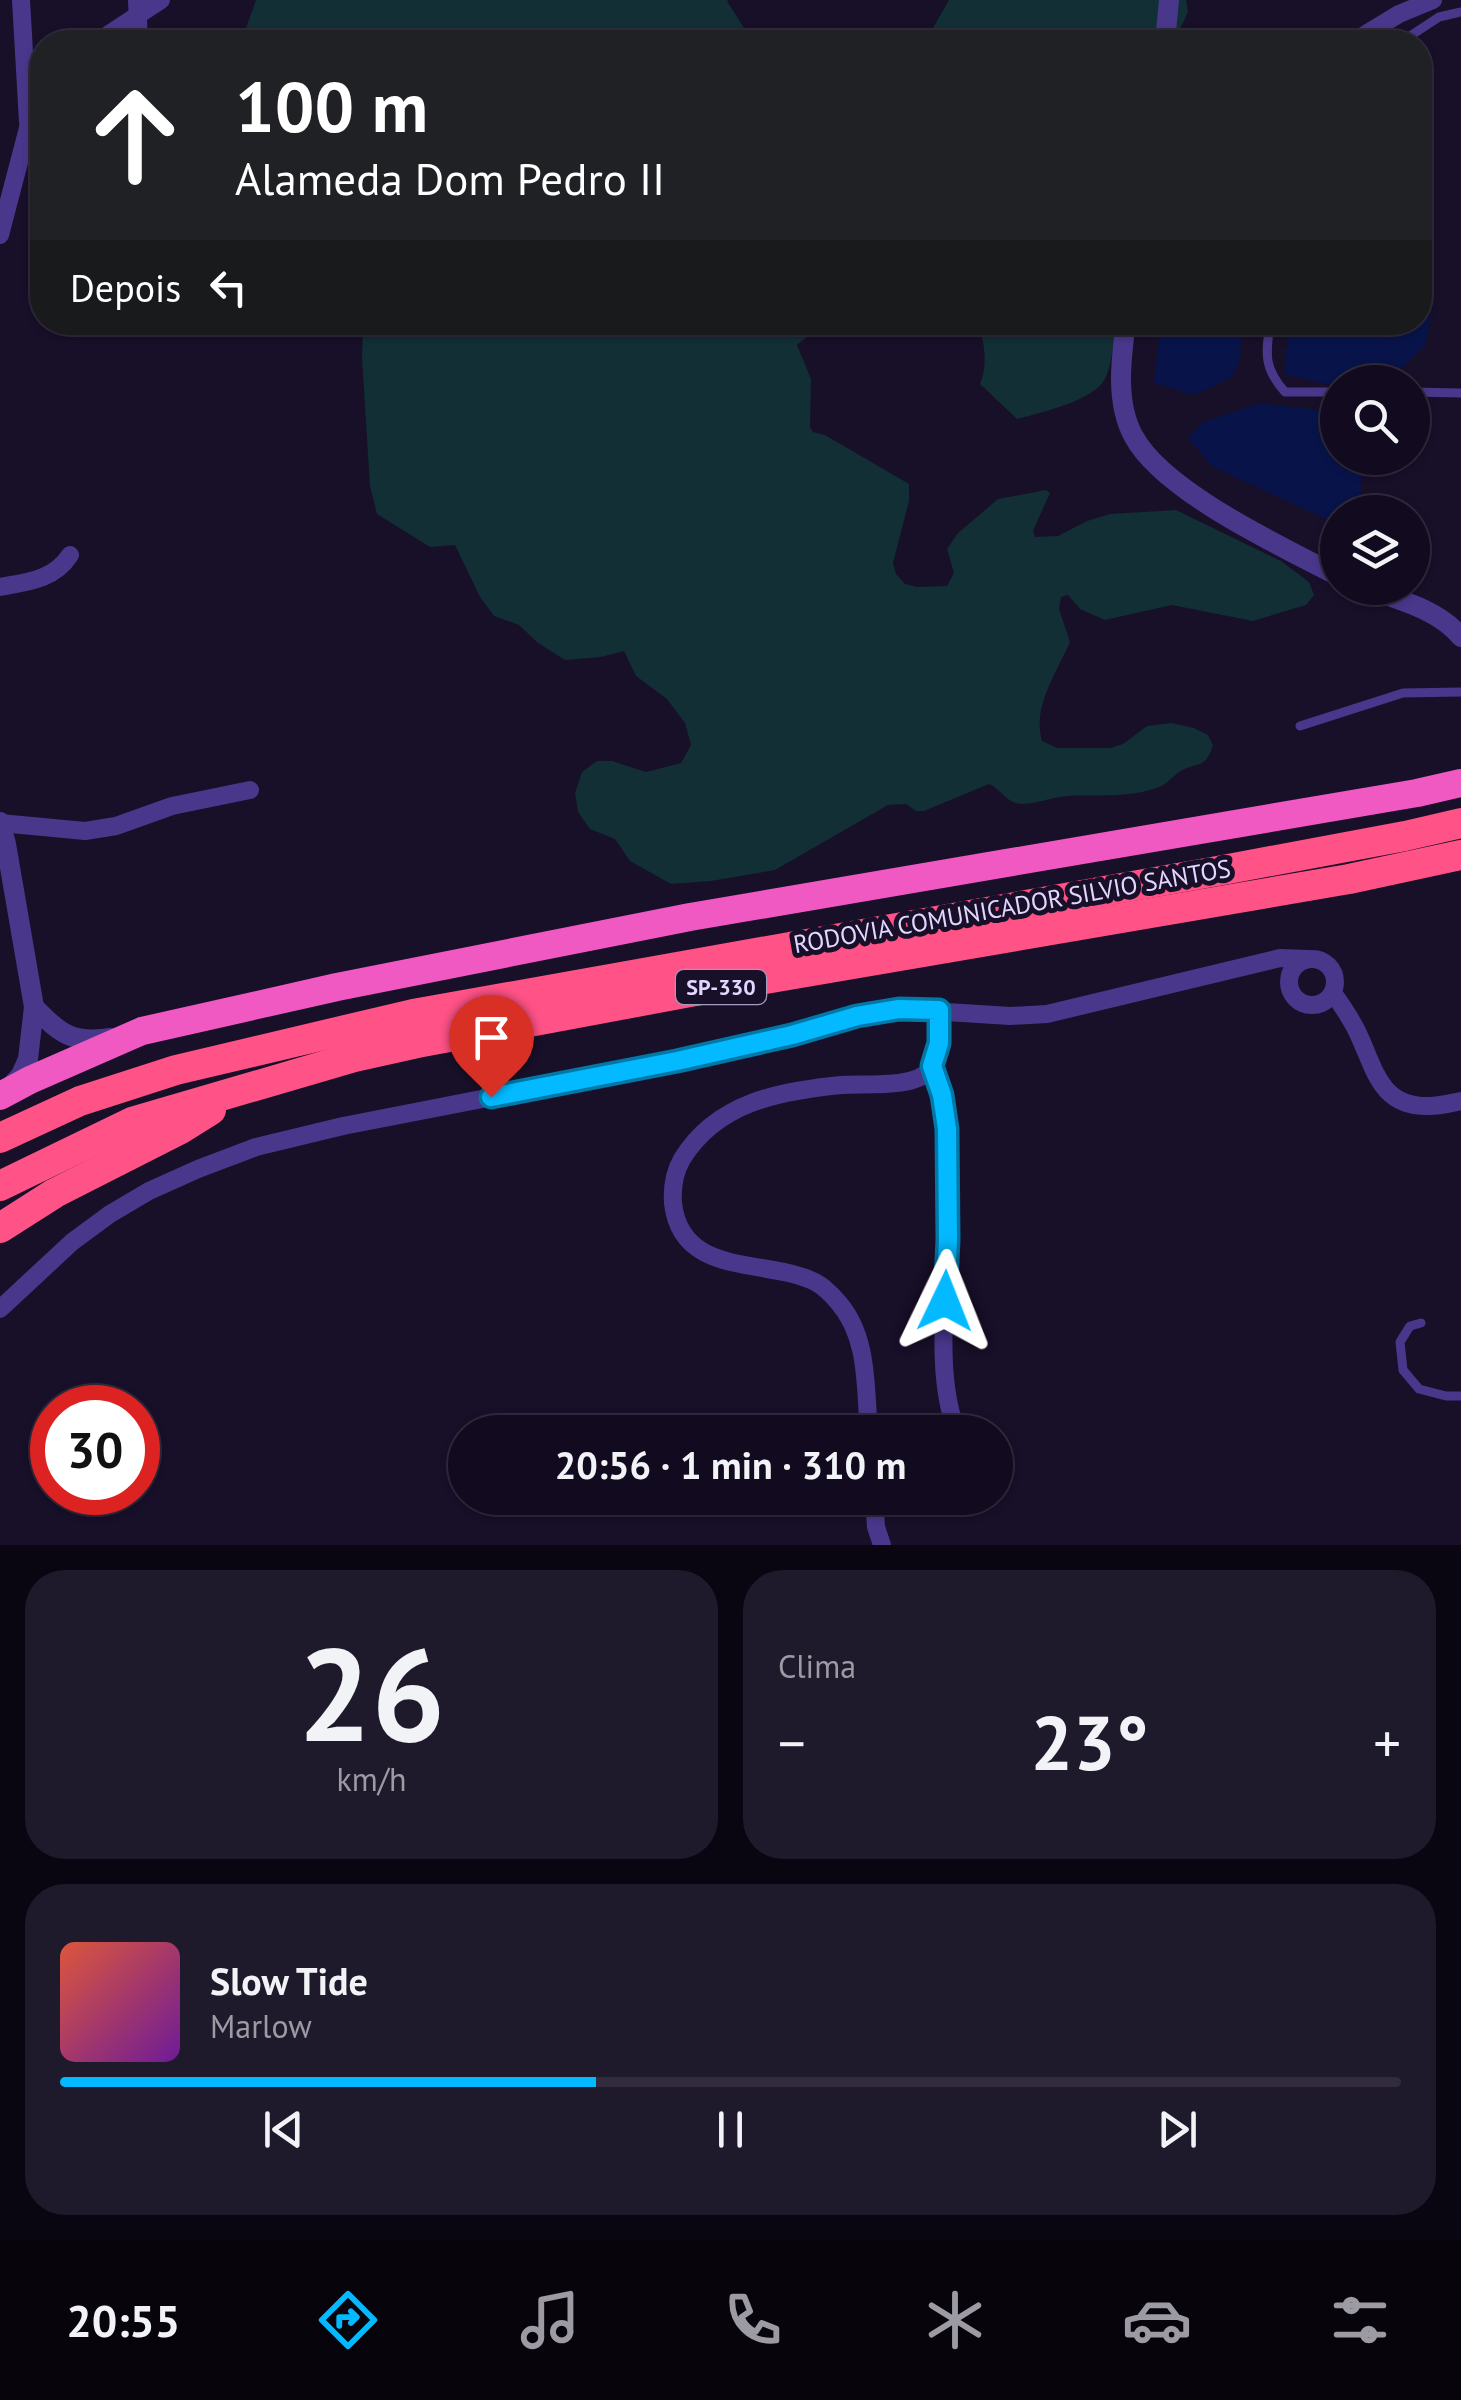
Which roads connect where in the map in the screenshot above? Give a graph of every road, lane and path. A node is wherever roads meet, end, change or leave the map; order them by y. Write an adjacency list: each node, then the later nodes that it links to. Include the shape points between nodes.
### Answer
1 (21, 0): 12 (street)
2 (160, 0): 5 (street)
3 (1169, 0): 8 (street)
4 (1433, 0): 9 (street)
5 (137, 8): 7 (street)
6 (1461, 12): 10 (lane)
7 (110, 30)
8 (1165, 30)
9 (1373, 30)
10 (1419, 30)
11 (30, 123): 12 (street)
12 (28, 128): 13 (street)
13 (0, 235)
14 (1124, 335): 20 (street, via 1122,398 1133,436 1155,466)
15 (1268, 335): 16 (lane, via 1272,377 1286,392)
16 (1320, 392)
17 (1430, 392): 18 (lane)
18 (1461, 392)
19 (70, 555): 21 (street, via 48,576)
20 (1320, 566)
21 (0, 587)
22 (1411, 605): 23 (street)
23 (1461, 637)
24 (1461, 692): 25 (lane, via 1403,693)
25 (1300, 726)
26 (1461, 774): 29 (street)
27 (1461, 783): 29 (highway)
28 (250, 790): 30 (street, via 85,831)
29 (1418, 792): 39 (highway, via 690,917)
30 (0, 823): 37 (street)
31 (1461, 824): 44 (highway, RODOVIA COMUNICADOR SILVIO SANTOS / SP-330, via 413,1014 176,1070 80,1101)
32 (1461, 855): 41 (highway, RODOVIA COMUNICADOR SILVIO SANTOS / SP-330, via 418,1043)
33 (1308, 959): 34 (street); 35 (street, via 1295,966); 36 (street, via 1333,971)
34 (1252, 966): 35 (street); 38 (street, via 1047,1014)
35 (1290, 989): 36 (street, via 1308,1004)
36 (1332, 992): 43 (street, via 1390,1094 1429,1106)
37 (34, 1006): 39 (street, via 70,1037 88,1041); 42 (street, via 28,1059)
38 (939, 1010): 40 (street); 47 (street, via 857,1016 677,1061 256,1147 110,1214)
39 (142, 1031): 42 (highway)
40 (932, 1066): 50 (street, via 920,1078 898,1083 776,1094 739,1106 682,1160 672,1186 674,1213 696,1247 715,1259 816,1282 835,1298 858,1334); 51 (street, via 947,1129 944,1332)
41 (288, 1076): 45 (highway, RODOVIA COMUNICADOR SILVIO SANTOS / SP-330, via 132,1122); 46 (highway, via 215,1108)
42 (0, 1094)
43 (1461, 1101)
44 (0, 1138)
45 (0, 1186)
46 (0, 1228)
47 (0, 1309)
48 (1421, 1322): 49 (lane, via 1400,1342 1403,1370 1419,1389)
49 (1461, 1396)
50 (868, 1415)
51 (950, 1415)
52 (875, 1515): 53 (street)
53 (882, 1545)

